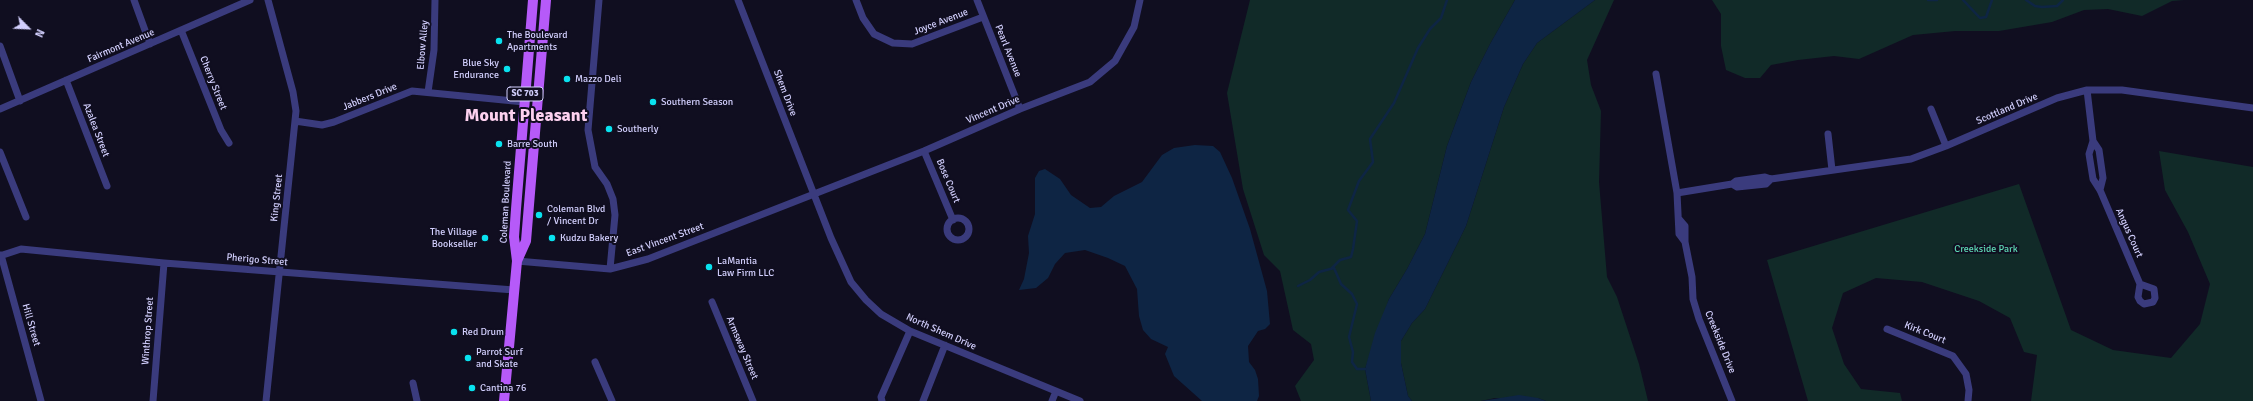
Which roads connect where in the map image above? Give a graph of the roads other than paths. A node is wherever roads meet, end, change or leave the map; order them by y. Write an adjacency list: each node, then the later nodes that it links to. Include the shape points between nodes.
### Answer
1 (134, 0): 14 (street)
2 (250, 0): 13 (street, Fairmont Avenue)
3 (268, 0): 26 (street, King Street, via 293,92)
4 (435, 0): 19 (street, Elbow Alley, via 434,50)
5 (533, 0): 21 (main road, Coleman Boulevard / SC 703)
6 (546, 0): 39 (main road, Coleman Boulevard / SC 703, via 526,241)
7 (598, 0): 41 (street, via 588,130 595,167 607,184 613,199 615,215)
8 (738, 0): 35 (street, Shem Drive)
9 (856, 0): 12 (street, Joyce Avenue, via 863,18 874,34 893,43 912,44)
10 (977, 0): 12 (street, Pearl Avenue)
11 (1140, 0): 24 (street, Vincent Drive, via 1134,27 1115,61 1090,82)
12 (983, 17): 24 (street, Pearl Avenue)
13 (181, 30): 14 (street, Fairmont Avenue); 28 (street, Cherry Street, via 221,130)
14 (150, 44): 17 (street, Fairmont Avenue)
15 (0, 46): 20 (street)
16 (1656, 74): 34 (street, Creekside Drive)
17 (66, 80): 20 (street, Fairmont Avenue); 33 (street, Azalea Street)
18 (2087, 90): 22 (street, Scottland Drive, via 2122,90); 29 (street, Scottland Drive, via 2057,98); 43 (street, Angus Court, via 2093,141 2090,154 2093,179)
19 (428, 92): 21 (street, Jabbers Drive); 26 (street, Jabbers Drive, via 402,94 322,125)
20 (20, 101): 23 (street, Fairmont Avenue)
21 (524, 102): 39 (main road, Coleman Boulevard / SC 703, via 514,237)
22 (2253, 108)
23 (0, 109)
24 (1020, 109): 30 (street, Vincent Drive)
25 (1931, 109): 29 (street)
26 (295, 121): 42 (street, King Street)
27 (1828, 134): 32 (street)
28 (229, 143)
29 (1946, 146): 32 (street, Scottland Drive, via 1911,159)
30 (924, 151): 35 (street, Vincent Drive); 37 (street, Bose Court)
31 (0, 152): 36 (street)
32 (1832, 170): 34 (street, Scottland Drive, via 1771,179 1766,184 1737,187 1732,184)
33 (107, 186)
34 (1676, 193): 63 (street, Creekside Drive, via 1679,219 1685,226 1693,299)
35 (813, 194): 41 (street, East Vincent Street, via 648,259); 47 (street, North Shem Drive, via 851,282 881,314)
36 (26, 217)
37 (953, 220)
38 (0, 255): 40 (street, Pherigo Street, via 21,249); 52 (street, Hill Street)
39 (517, 261): 41 (street, East Vincent Street); 44 (main road, Coleman Boulevard / SC 703)
40 (164, 263): 42 (street, Pherigo Street); 53 (street, Winthrop Street)
41 (610, 269)
42 (279, 272): 44 (street, Pherigo Street); 54 (street, King Street)
43 (2140, 284)
44 (514, 290): 56 (main road, Coleman Boulevard / SC 703)
45 (712, 302): 58 (street, Armsway Street)
46 (1887, 329): 64 (street, Kirk Court, via 1953,356 1966,374)
47 (910, 331): 48 (street, North Shem Drive); 59 (street, via 881,397)
48 (945, 345): 51 (street, North Shem Drive); 60 (street)
49 (595, 362): 57 (street)
50 (413, 383): 55 (street)
51 (1056, 391): 61 (street); 62 (street, North Shem Drive)
52 (41, 401)
53 (153, 401)
54 (266, 401)
55 (417, 401)
56 (504, 401)
57 (612, 401)
58 (753, 401)
59 (882, 401)
60 (923, 401)
61 (1052, 401)
62 (1080, 401)
63 (1732, 401)
64 (1968, 401)

